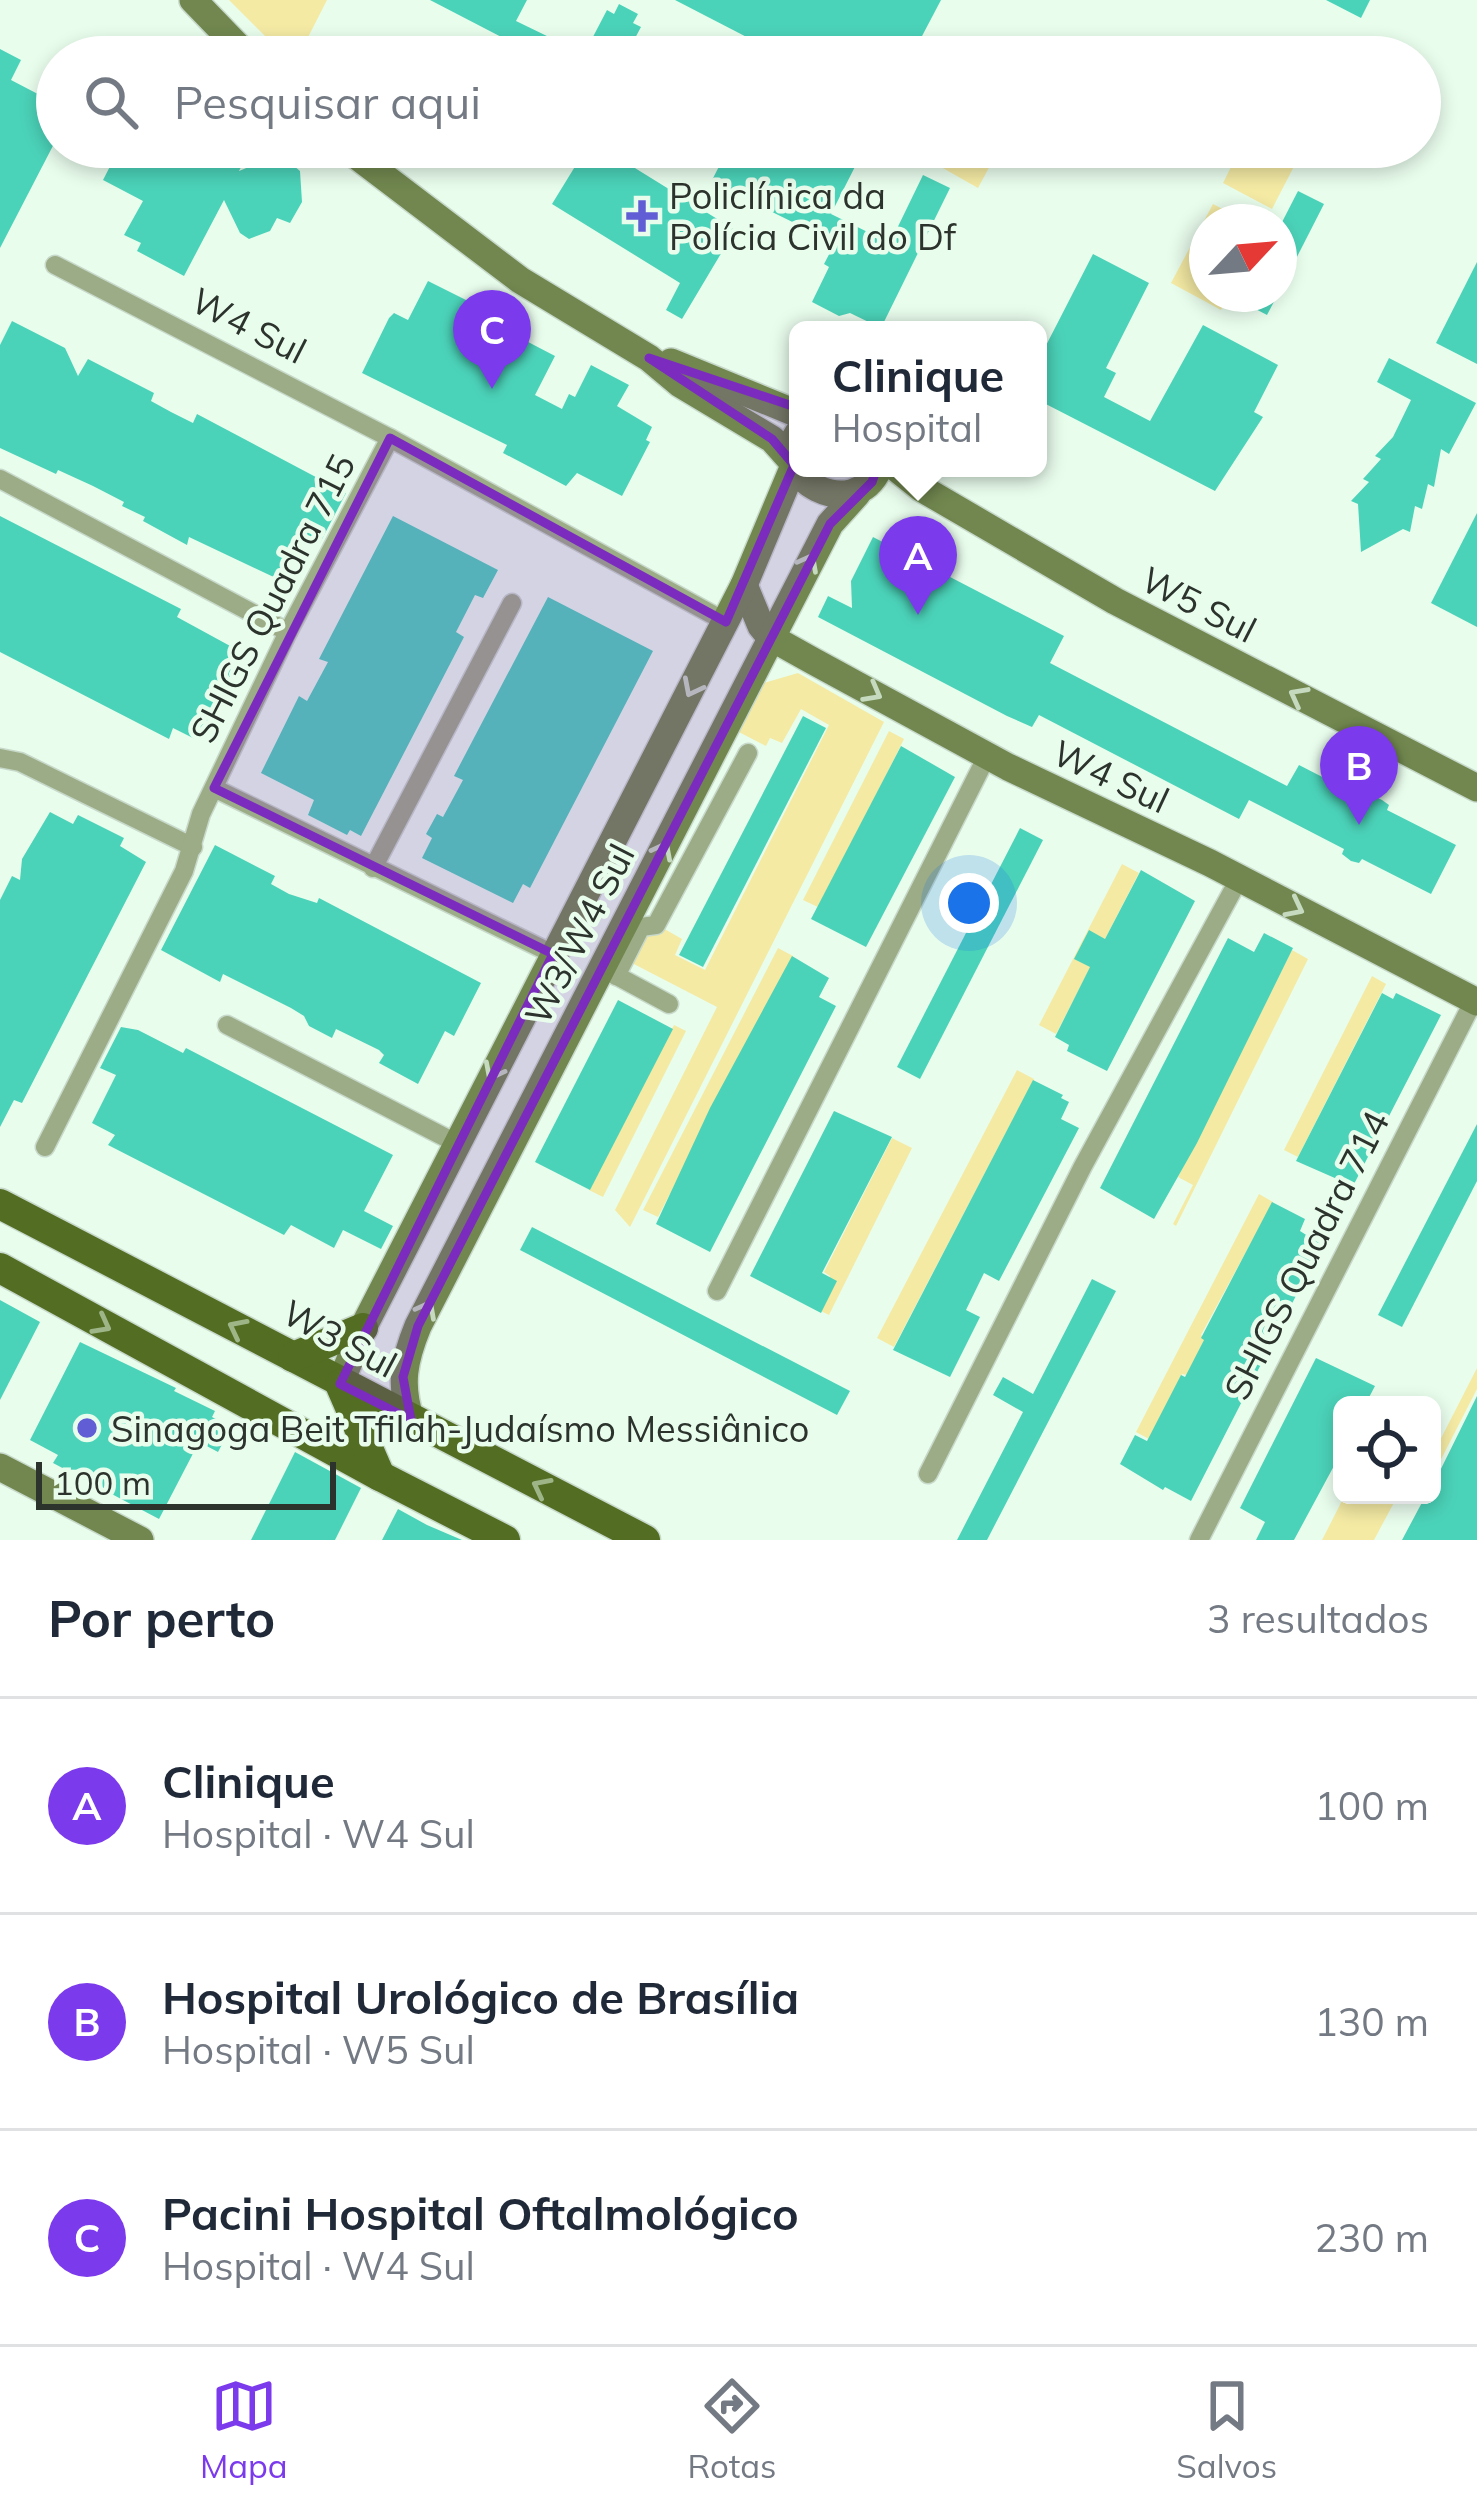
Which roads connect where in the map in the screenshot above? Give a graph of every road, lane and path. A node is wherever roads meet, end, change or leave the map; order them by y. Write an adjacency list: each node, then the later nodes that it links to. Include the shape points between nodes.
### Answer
1 (193, 0): 2 (main road)
2 (228, 36)
3 (373, 168): 5 (main road, via 520,280)
4 (55, 265): 7 (street, W4 Sul)
5 (649, 358): 6 (main road); 8 (main road)
6 (789, 410)
7 (390, 438): 17 (street, W4 Sul); 18 (street, SHIGS Quadra 715)
8 (789, 450)
9 (789, 466): 15 (main road, W3/W4 Sul)
10 (804, 477): 14 (main road, via 830,492)
11 (874, 477): 14 (main road, W3/W4 Sul)
12 (907, 477): 26 (main road, W5 Sul, one-way to 12, via 1114,601)
13 (0, 479): 18 (street)
14 (856, 494): 19 (main road, W3/W4 Sul, one-way to 14, via 830,524)
15 (744, 585): 17 (main road, W3/W4 Sul); 19 (main road)
16 (512, 603): 28 (street)
17 (726, 622): 29 (main road, W3/W4 Sul, one-way to 29)
18 (288, 632): 25 (street, SHIGS Quadra 715)
19 (770, 637): 20 (main road, W4 Sul); 21 (main road, W3/W4 Sul)
20 (813, 661): 21 (main road, via 779,657); 23 (main road, W4 Sul, one-way to 23)
21 (752, 673): 31 (main road, W3/W4 Sul, one-way to 21)
22 (748, 753): 33 (street, via 656,925 640,927)
23 (987, 756): 30 (main road, W4 Sul); 44 (street)
24 (0, 758): 27 (street)
25 (214, 788): 27 (street, SHIGS Quadra 715); 28 (street, SHIGS Quadra 715)
26 (1477, 788)
27 (193, 848): 38 (street, SHIGS Quadra 715)
28 (373, 868): 32 (street, SHIGS Quadra 715)
29 (600, 872): 31 (main road); 32 (main road, W3/W4 Sul)
30 (1239, 880): 34 (main road, W4 Sul, one-way to 34); 50 (street)
31 (641, 893): 33 (main road, W3/W4 Sul)
32 (553, 954): 37 (main road, W3/W4 Sul, one-way to 37)
33 (609, 972): 35 (street); 42 (main road, W3/W4 Sul)
34 (1475, 1001): 55 (street, SHIGS Quadra 714)
35 (669, 1004)
36 (227, 1025): 37 (street)
37 (456, 1144): 40 (main road, W3/W4 Sul)
38 (45, 1147)
39 (0, 1204): 41 (main road, W3 Sul)
40 (417, 1222): 42 (main road); 45 (main road, W3/W4 Sul)
41 (47, 1232): 43 (main road, via 18,1247); 46 (main road, W3 Sul, one-way to 41)
42 (461, 1245): 48 (main road, W3/W4 Sul, one-way to 42, via 406,1356)
43 (8, 1273): 51 (main road, one-way to 51)
44 (718, 1291)
45 (363, 1328): 46 (main road); 47 (main road, W3/W4 Sul)
46 (293, 1357): 47 (main road, W3 Sul)
47 (340, 1384): 48 (main road, W3 Sul); 51 (main road)
48 (410, 1420): 54 (main road, W3 Sul, one-way to 48)
49 (0, 1467): 53 (main road)
50 (928, 1474)
51 (380, 1476): 52 (main road)
52 (488, 1536)
53 (140, 1540)
54 (645, 1540)
55 (1199, 1540)

